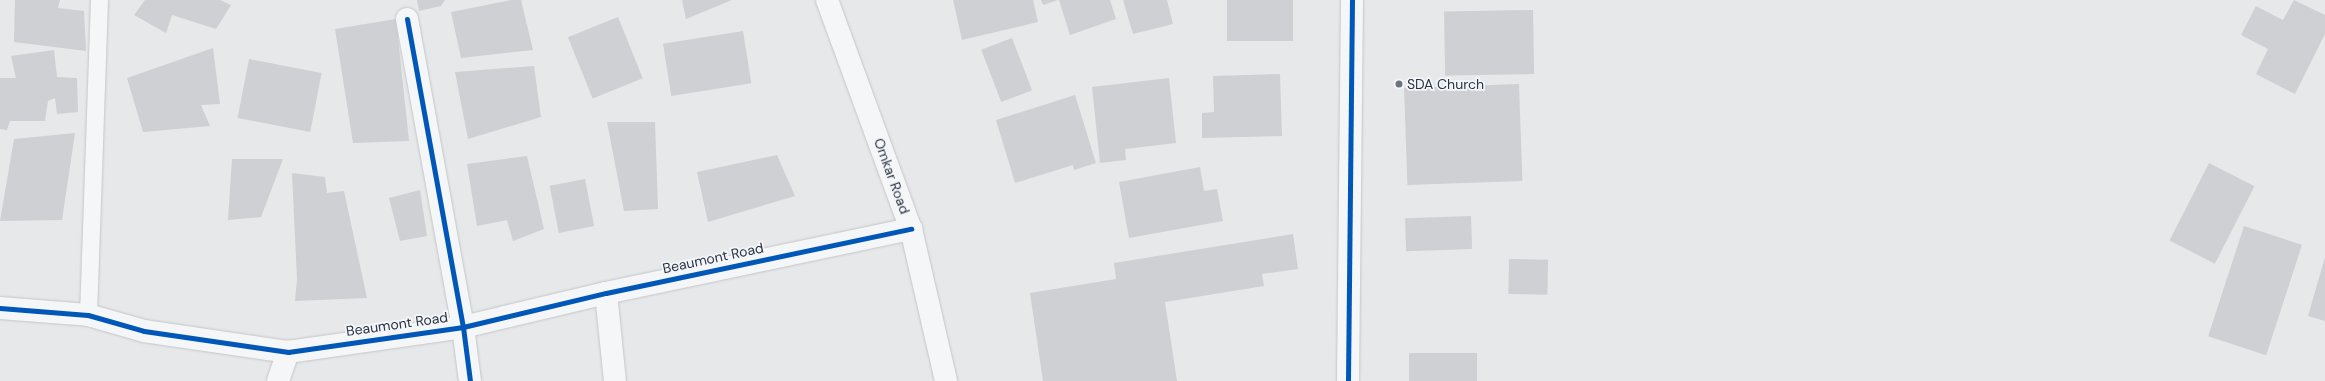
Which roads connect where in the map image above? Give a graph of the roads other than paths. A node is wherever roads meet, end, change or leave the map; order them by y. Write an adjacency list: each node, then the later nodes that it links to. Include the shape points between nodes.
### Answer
1 (99, 0): 8 (lane)
2 (827, 0): 5 (street, Omkar Road)
3 (1352, 0): 15 (street)
4 (407, 19): 9 (street)
5 (911, 229): 6 (street, Beaumont Road); 14 (street, Omkar Road)
6 (606, 293): 9 (street, Beaumont Road); 13 (street)
7 (0, 308): 8 (street, Beaumont Road)
8 (88, 315): 10 (street, Beaumont Road, via 144,331)
9 (463, 327): 10 (street, Beaumont Road); 12 (street)
10 (288, 352): 11 (street)
11 (278, 381)
12 (470, 381)
13 (615, 381)
14 (946, 381)
15 (1348, 381)

